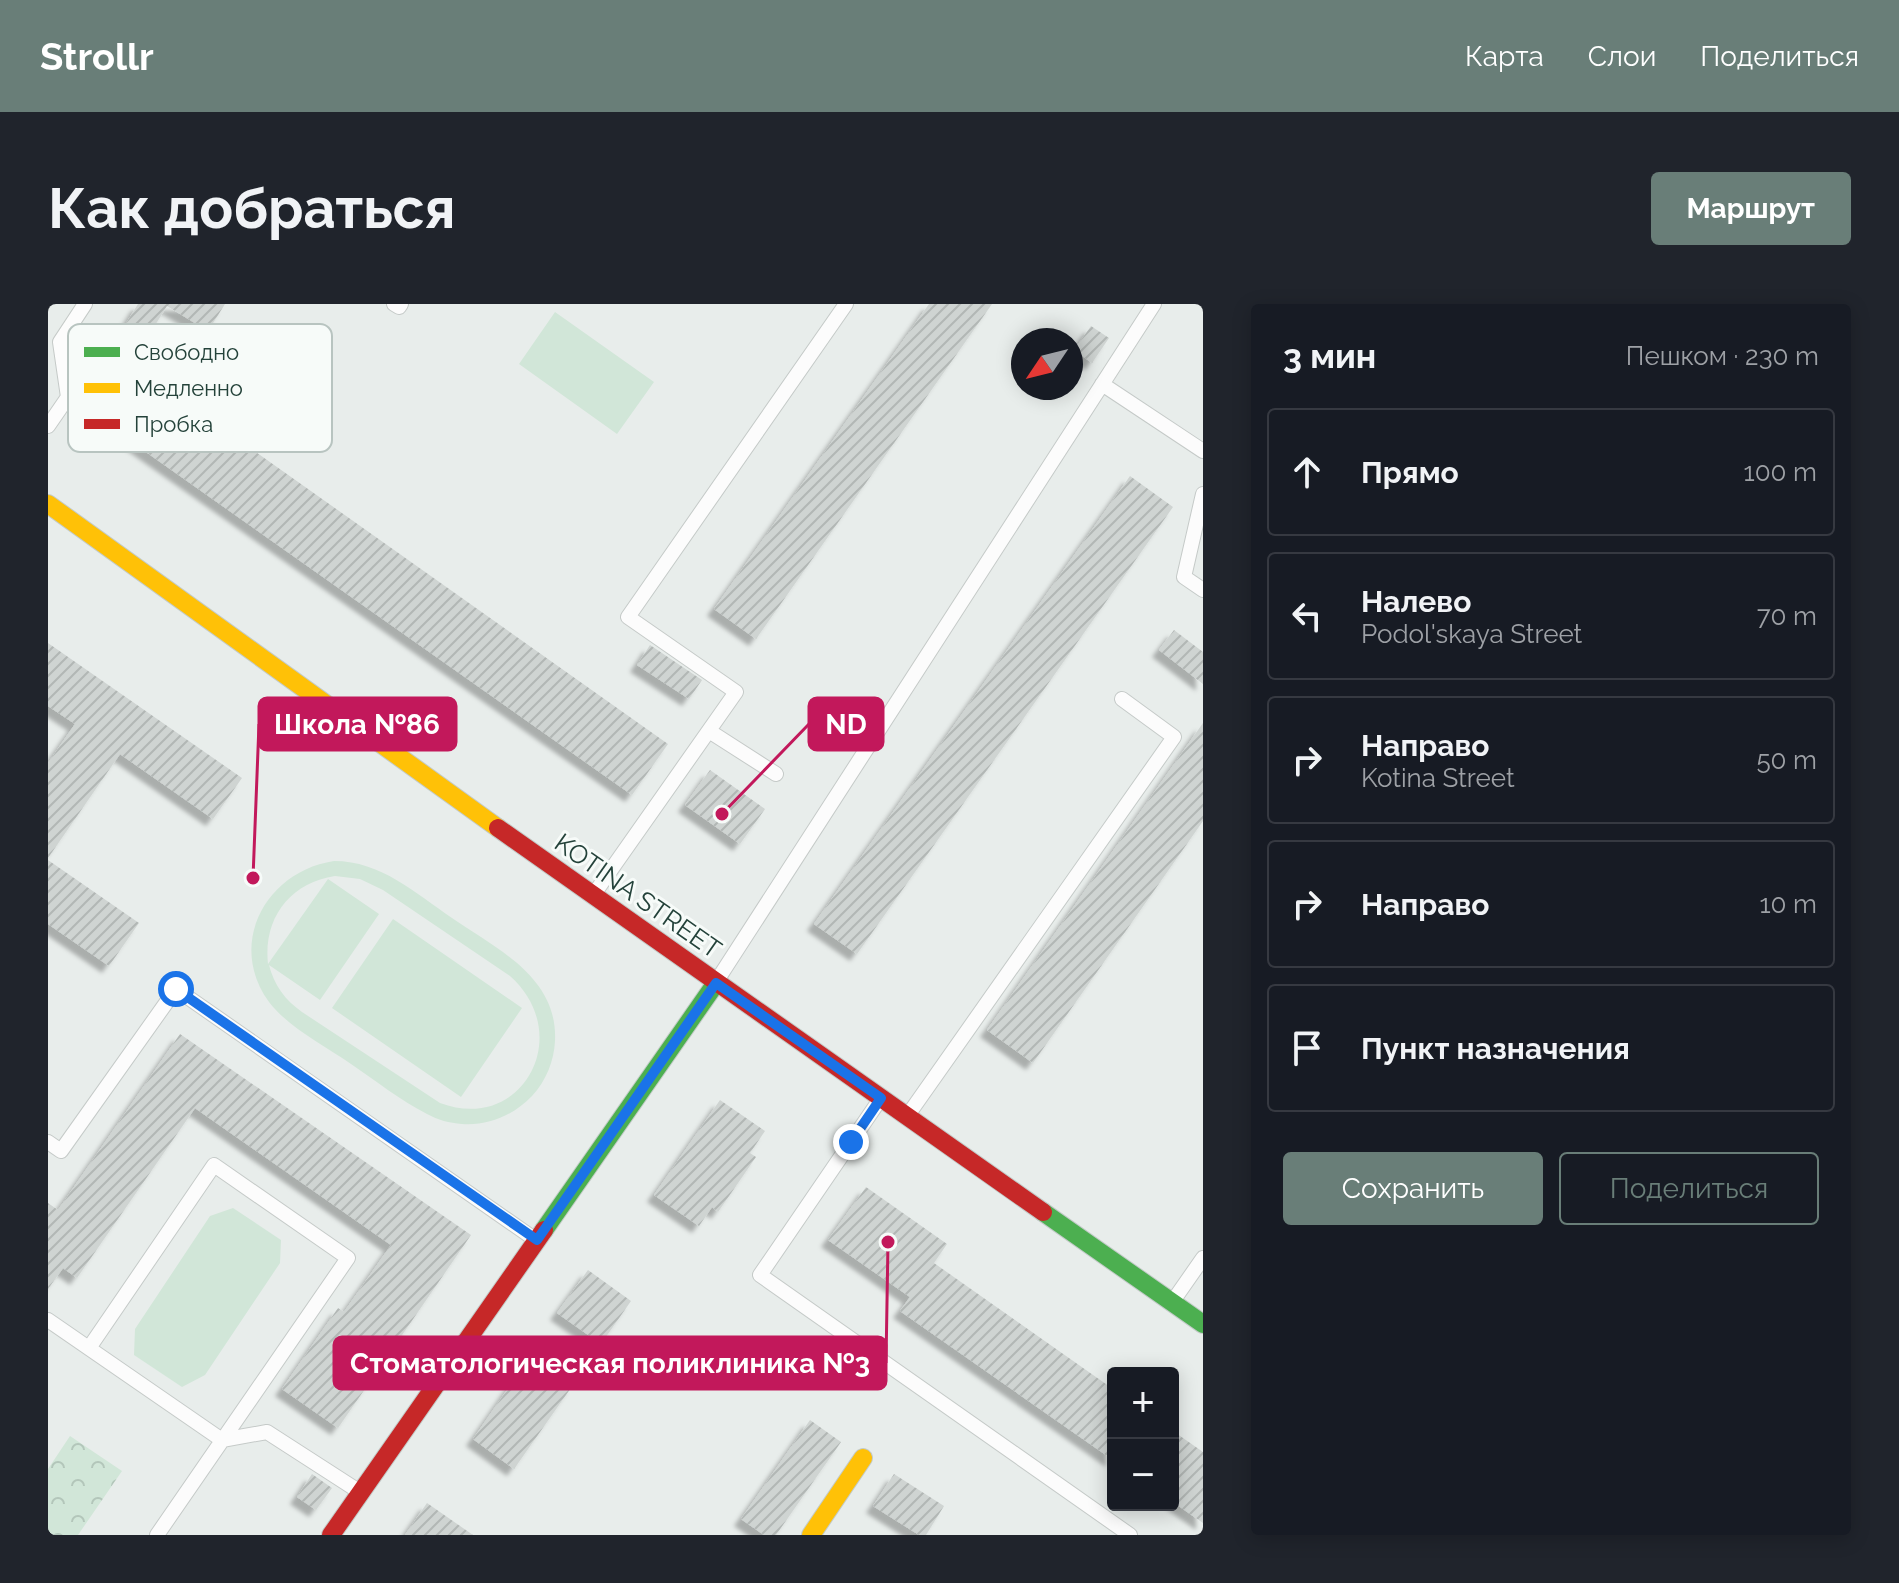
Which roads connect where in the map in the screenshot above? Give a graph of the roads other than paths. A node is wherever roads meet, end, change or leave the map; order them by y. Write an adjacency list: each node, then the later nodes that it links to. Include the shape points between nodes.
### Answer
1 (85, 304): 6 (lane)
2 (394, 304): 3 (lane)
3 (401, 304)
4 (846, 304): 17 (lane, via 628,617 736,692)
5 (1154, 304): 8 (lane)
6 (72, 324)
7 (68, 330): 10 (lane, via 60,342)
8 (1102, 384): 12 (lane); 20 (lane)
9 (68, 397): 11 (lane)
10 (68, 397)
11 (48, 426)
12 (1203, 451)
13 (1203, 494): 15 (lane, via 1184,577)
14 (48, 504): 19 (street, KOTINA STREET)
15 (1203, 590)
16 (1122, 699): 22 (lane, via 1174,737)
17 (709, 731): 18 (lane); 19 (lane)
18 (776, 774)
19 (592, 896): 20 (street, KOTINA STREET)
20 (716, 983): 21 (street, KOTINA STREET); 24 (street)
21 (881, 1098): 22 (street, KOTINA STREET); 36 (lane, via 760,1275)
22 (907, 1117): 26 (street, KOTINA STREET)
23 (48, 1142): 24 (lane, via 61,1151 176,989)
24 (537, 1240): 32 (street)
25 (1203, 1258): 26 (lane)
26 (1172, 1302): 28 (street, KOTINA STREET)
27 (48, 1320): 29 (lane)
28 (1203, 1324)
29 (89, 1348): 30 (lane); 30 (lane, via 214,1165 226,1173 348,1258)
30 (222, 1440): 32 (lane, via 267,1432); 33 (lane)
31 (863, 1458): 35 (street)
32 (361, 1493): 34 (street)
33 (157, 1535)
34 (331, 1535)
35 (811, 1535)
36 (1130, 1535)

